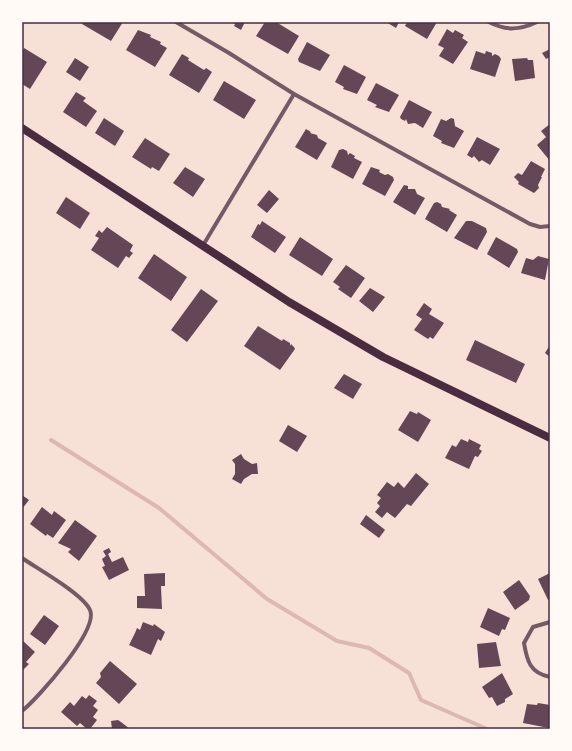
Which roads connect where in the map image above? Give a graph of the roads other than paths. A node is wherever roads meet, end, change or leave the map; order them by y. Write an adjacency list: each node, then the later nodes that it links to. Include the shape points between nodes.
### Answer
1 (176, 22): 4 (street)
2 (489, 22): 3 (street, via 507,29 525,28)
3 (537, 22)
4 (294, 94): 6 (street, via 530,224); 7 (street)
5 (22, 128): 7 (main road)
6 (550, 226)
7 (202, 247): 8 (main road, via 383,357)
8 (550, 438)
9 (22, 558): 12 (street, via 81,598 90,610 92,621 50,684)
10 (550, 622): 11 (street, via 533,627 524,643 533,669 539,675)
11 (550, 677)
12 (22, 711)

